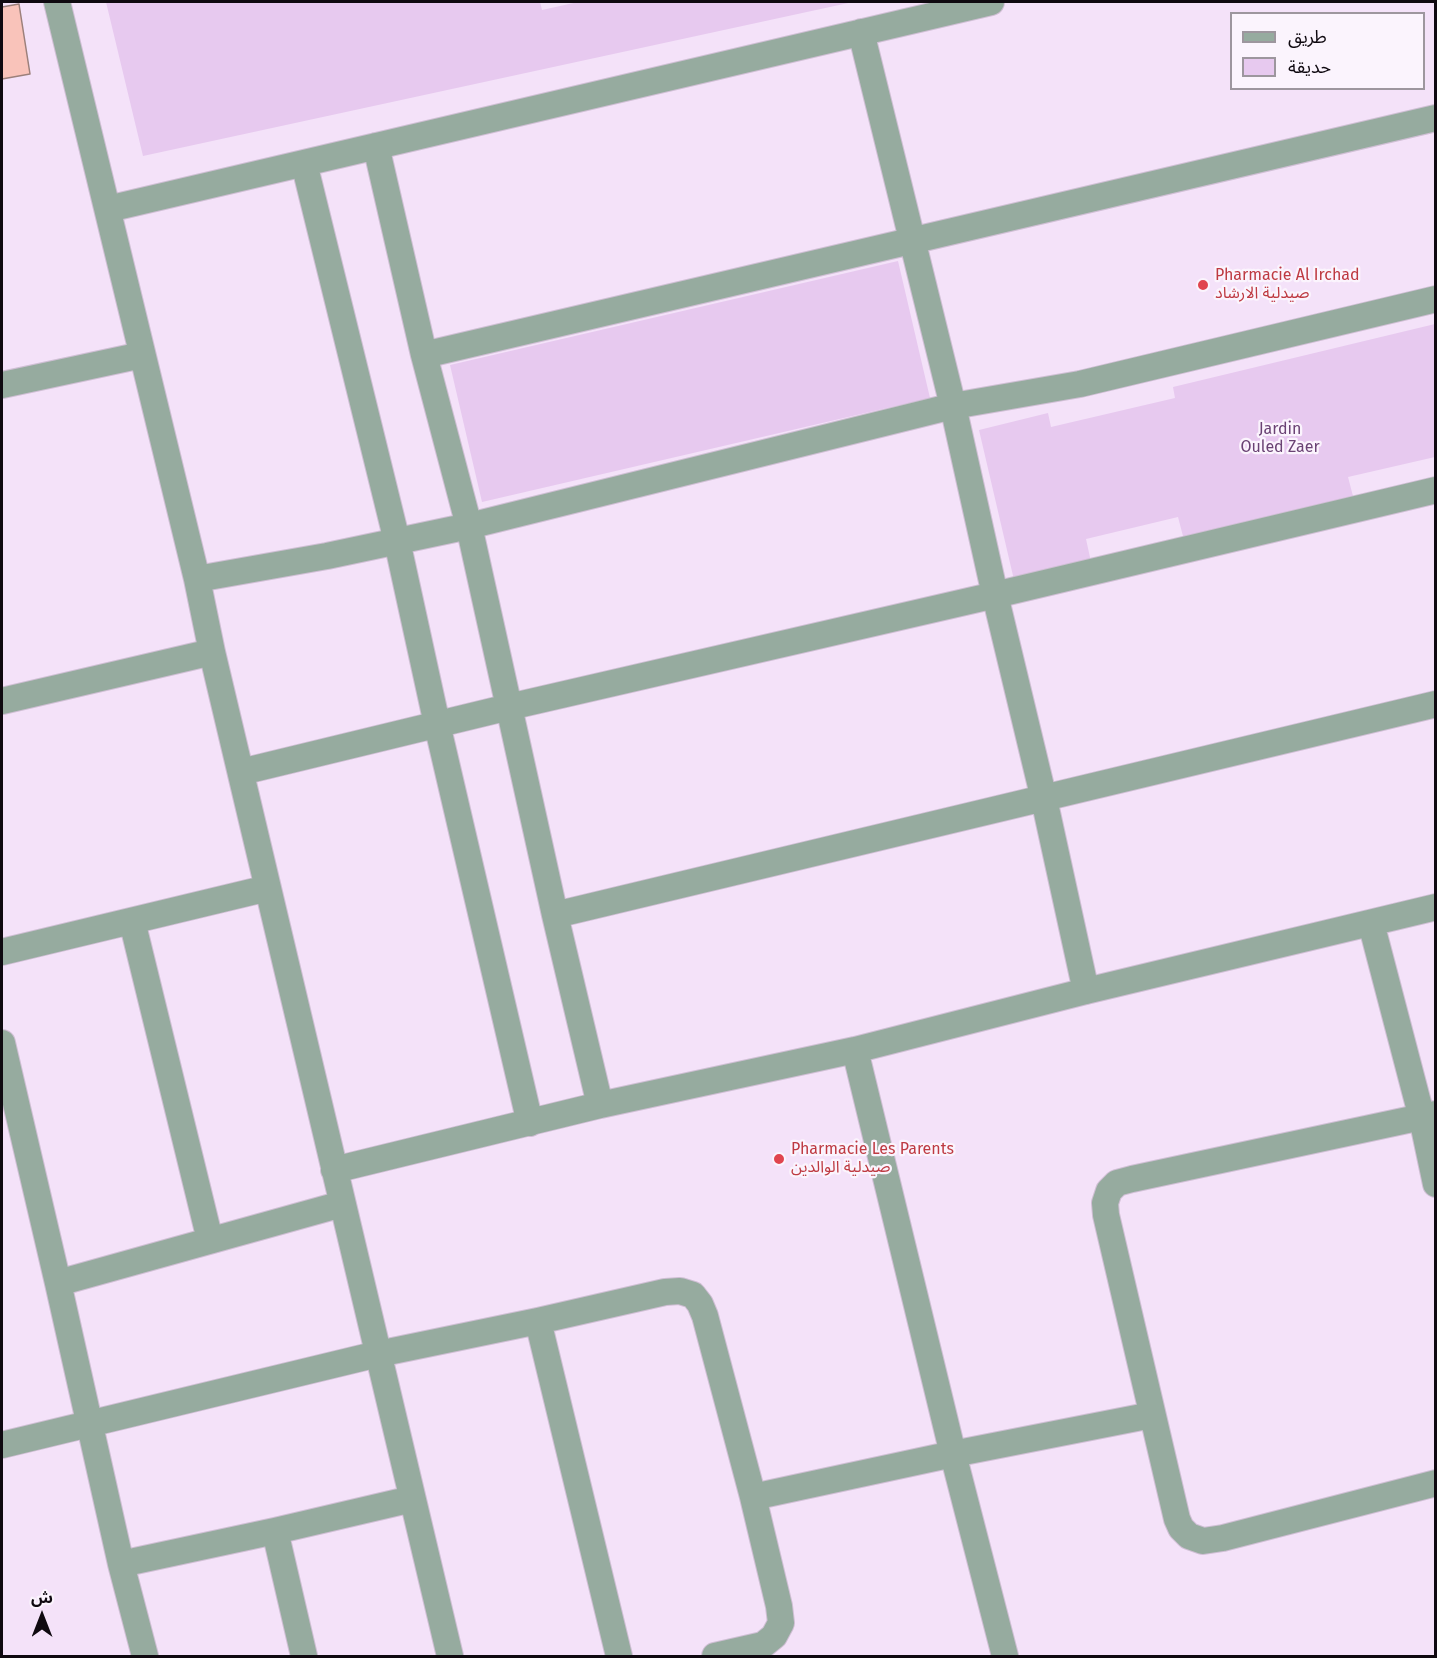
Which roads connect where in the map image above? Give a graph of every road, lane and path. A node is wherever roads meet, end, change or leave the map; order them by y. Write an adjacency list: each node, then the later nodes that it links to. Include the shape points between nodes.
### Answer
1 (57, 2): 7 (street)
2 (991, 2): 3 (street)
3 (861, 32): 5 (street); 8 (street)
4 (1436, 118): 8 (street)
5 (375, 146): 6 (street); 11 (street)
6 (304, 163): 7 (street); 16 (street)
7 (108, 209): 10 (street)
8 (912, 241): 11 (street); 13 (street)
9 (1436, 299): 13 (street, via 1080,384)
10 (142, 355): 12 (street); 17 (street)
11 (424, 355): 15 (street)
12 (2, 384)
13 (953, 406): 15 (street); 18 (street)
14 (1436, 490): 18 (street)
15 (469, 526): 16 (street); 22 (street)
16 (397, 541): 17 (street); 23 (street)
17 (197, 579): 19 (street)
18 (995, 595): 22 (street); 25 (street)
19 (212, 652): 20 (street); 24 (street)
20 (2, 701)
21 (1436, 704): 25 (street)
22 (509, 707): 23 (street); 28 (street)
23 (437, 724): 24 (street); 37 (street)
24 (241, 772): 26 (street)
25 (1044, 799): 28 (street); 32 (street)
26 (268, 888): 29 (street); 38 (street)
27 (1436, 907): 30 (street)
28 (555, 915): 35 (street)
29 (132, 921): 31 (street); 41 (street)
30 (1371, 922): 32 (street); 36 (street)
31 (2, 952)
32 (1086, 991): 34 (street)
33 (2, 1043): 42 (street)
34 (855, 1050): 35 (street); 48 (street)
35 (600, 1105): 37 (street)
36 (1429, 1116): 39 (street); 45 (street, via 1132,1179 1117,1183 1109,1191 1106,1215)
37 (530, 1123): 38 (street)
38 (334, 1170): 40 (street)
39 (1436, 1184)
40 (342, 1204): 41 (street); 44 (street)
41 (210, 1240): 42 (street)
42 (58, 1283): 46 (street)
43 (538, 1321): 44 (street); 50 (street, via 665,1292 693,1294 705,1316); 57 (street)
44 (378, 1354): 46 (street); 51 (street)
45 (1152, 1415): 48 (street); 49 (street, via 1181,1528 1203,1541)
46 (90, 1425): 47 (street); 53 (street)
47 (2, 1445)
48 (953, 1454): 50 (street); 59 (street)
49 (1436, 1483)
50 (753, 1497): 58 (street, via 781,1623 763,1645)
51 (412, 1499): 52 (street); 56 (street)
52 (275, 1531): 53 (street); 55 (street)
53 (121, 1564): 54 (street)
54 (145, 1656)
55 (303, 1656)
56 (450, 1656)
57 (619, 1656)
58 (715, 1656)
59 (1005, 1656)

